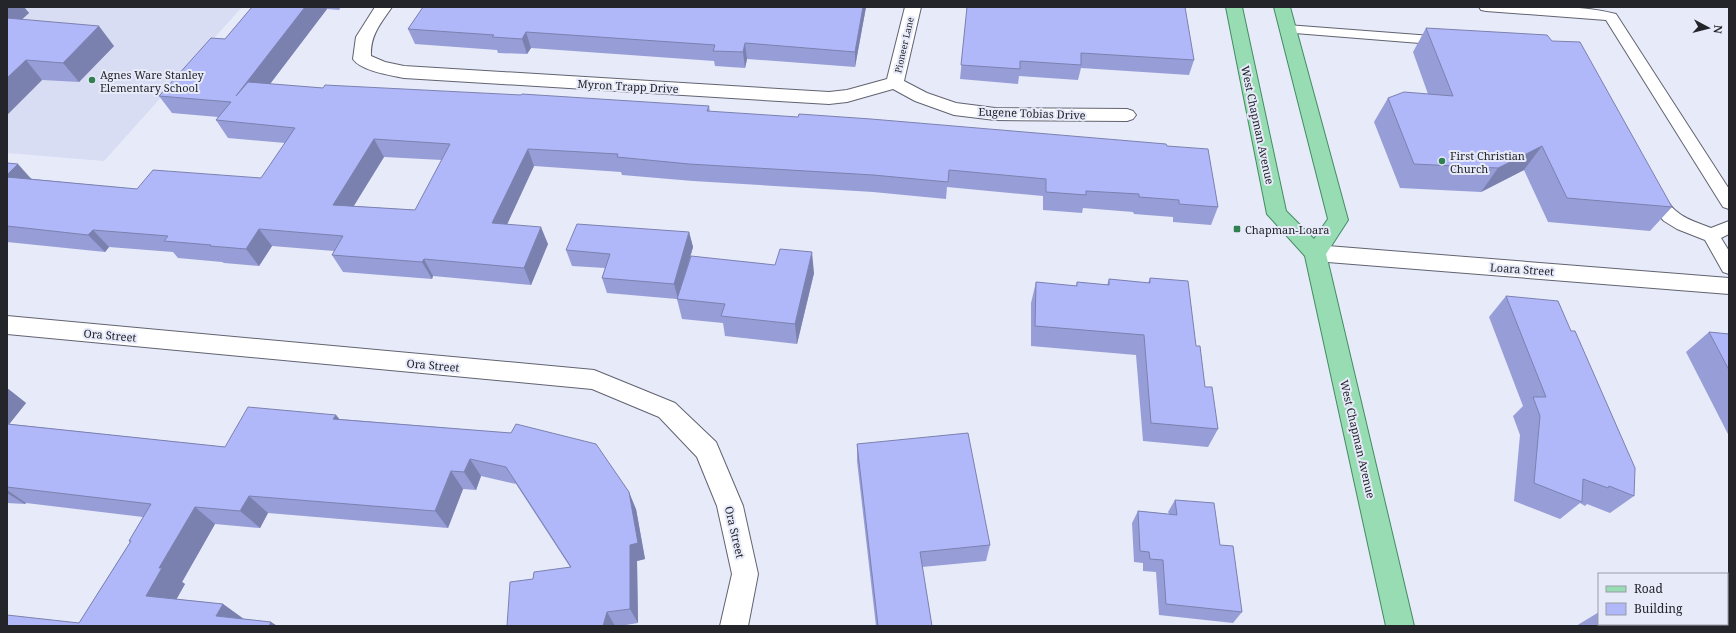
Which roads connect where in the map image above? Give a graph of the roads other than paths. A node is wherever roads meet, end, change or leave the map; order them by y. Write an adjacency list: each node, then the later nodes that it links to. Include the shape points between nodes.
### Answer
1 (384, 7): 8 (street, Myron Trapp Drive, via 367,30 361,46 362,59 380,67 404,72 828,98 847,96)
2 (913, 7): 8 (street, Pioneer Lane)
3 (1234, 7): 14 (main road, West Chapman Avenue, via 1277,214)
4 (1282, 7): 6 (main road)
5 (1486, 7): 11 (lane, via 1599,14 1611,17)
6 (1287, 29): 7 (lane); 14 (main road, via 1338,220)
7 (1456, 41)
8 (895, 83): 9 (street, Eugene Tobias Drive, via 921,98 954,109 995,114)
9 (1127, 115)
10 (1646, 182): 13 (lane, via 1673,220)
11 (1729, 204)
12 (1729, 227): 13 (lane)
13 (1711, 235): 15 (lane)
14 (1315, 253): 16 (street, Loara Street); 19 (main road, West Chapman Avenue)
15 (1729, 267)
16 (1729, 286)
17 (7, 325): 18 (street, Ora Street, via 594,380 667,410 707,450 730,506 745,574)
18 (734, 626)
19 (1400, 626)

